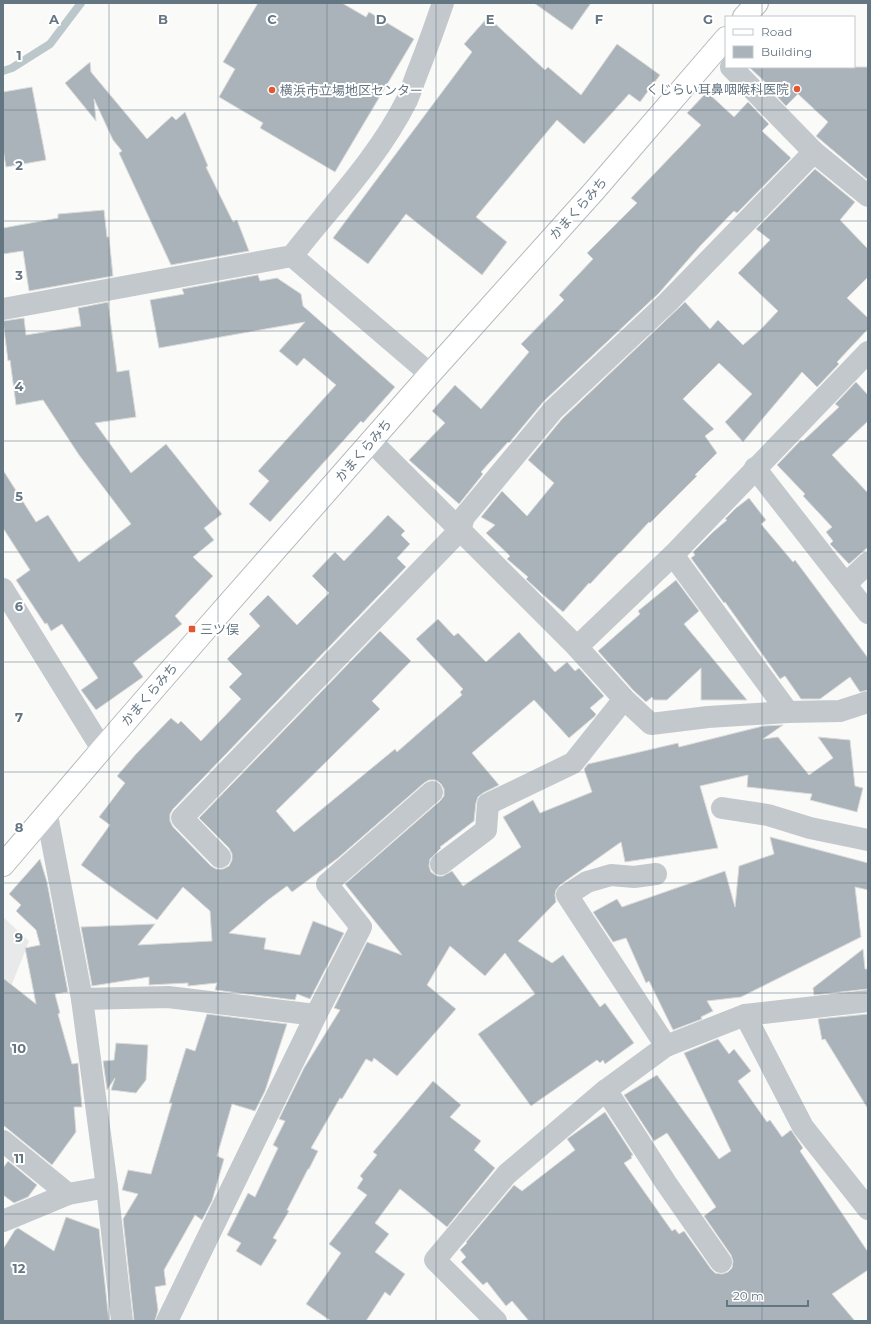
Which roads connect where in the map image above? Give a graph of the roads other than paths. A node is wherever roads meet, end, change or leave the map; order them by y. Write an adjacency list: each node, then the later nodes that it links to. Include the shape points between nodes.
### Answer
1 (443, 3): 8 (street, via 407,99 390,129 360,173)
2 (757, 3): 3 (main road)
3 (745, 16)
4 (722, 50): 11 (main road, かまくらみち)
5 (732, 68): 6 (street)
6 (814, 152): 7 (street); 14 (street, via 668,302 553,410 464,517)
7 (868, 196)
8 (292, 256): 9 (street); 11 (street)
9 (3, 309)
10 (868, 352): 13 (street)
11 (430, 374): 12 (main road, かまくらみち)
12 (371, 441): 14 (street); 24 (main road, かまくらみち)
13 (756, 468): 15 (street); 17 (street)
14 (460, 530): 20 (street); 29 (street, via 182,818)
15 (673, 555): 20 (street); 23 (street)
16 (868, 563): 17 (street)
17 (846, 584): 19 (street)
18 (3, 590): 24 (street)
19 (868, 613)
20 (577, 648): 21 (street)
21 (624, 699): 23 (street, via 651,724); 30 (street, via 573,763 488,804 486,830)
22 (868, 702): 23 (street, via 840,711)
23 (788, 712)
24 (102, 749): 27 (main road, かまくらみち)
25 (432, 792): 35 (street, via 327,884 361,927)
26 (722, 808): 28 (street, via 768,815 810,828)
27 (47, 815): 31 (main road, かまくらみち); 33 (street)
28 (868, 840)
29 (220, 857)
30 (442, 864)
31 (3, 865)
32 (656, 874): 37 (street, via 634,877 611,875 587,882 567,895)
33 (82, 999): 35 (street, via 168,997); 40 (street)
34 (868, 1001): 36 (street)
35 (316, 1015): 46 (street)
36 (745, 1015): 37 (street); 42 (street, via 803,1126)
37 (666, 1046): 38 (street)
38 (606, 1090): 44 (street); 47 (street, via 507,1174 435,1260)
39 (3, 1141): 41 (street)
40 (107, 1186): 41 (street); 45 (street)
41 (68, 1194): 43 (street)
42 (868, 1209)
43 (3, 1222)
44 (721, 1262)
45 (122, 1321)
46 (167, 1321)
47 (496, 1321)

